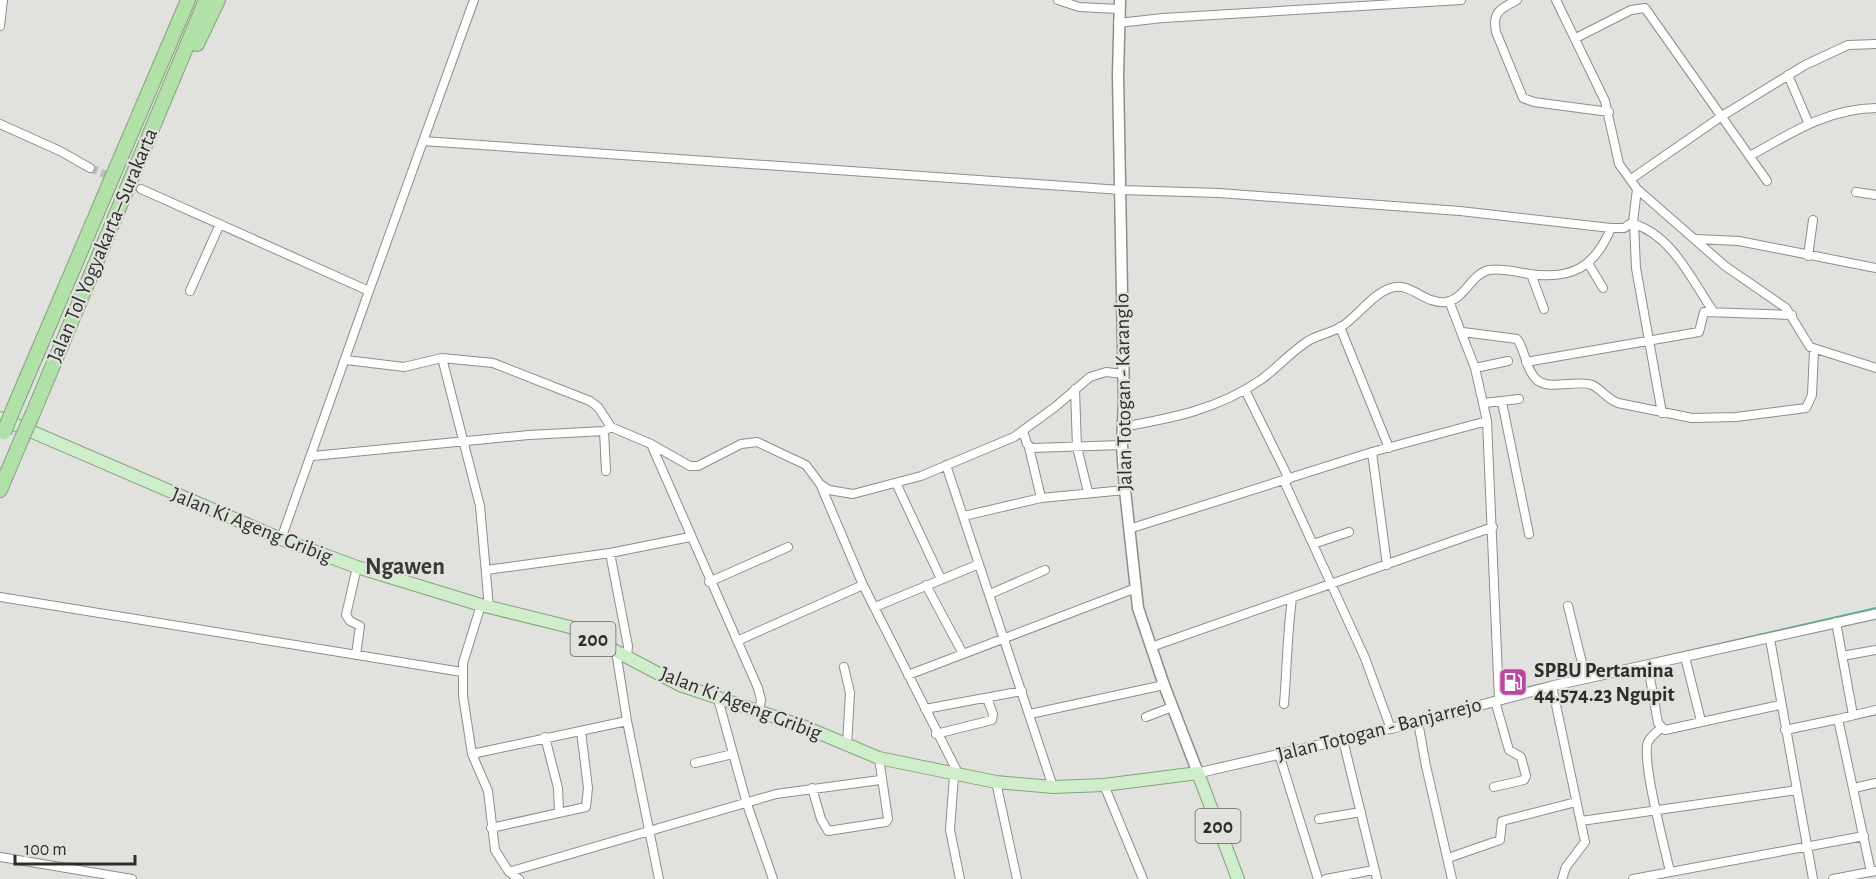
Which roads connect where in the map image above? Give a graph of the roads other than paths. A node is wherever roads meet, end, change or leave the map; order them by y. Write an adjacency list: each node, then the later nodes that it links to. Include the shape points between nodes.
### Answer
1 (3, 0): 12 (street)
2 (181, 0): 19 (highway)
3 (188, 0): 19 (highway, Jalan Tol Yogyakarta–Surakarta)
4 (206, 0): 36 (highway, Jalan Tol Yogyakarta–Surakarta)
5 (218, 0): 36 (highway)
6 (474, 0): 22 (street)
7 (1058, 0): 11 (street)
8 (1461, 0): 11 (street, via 1162,18)
9 (1514, 0): 17 (street, via 1498,10 1494,21 1523,98)
10 (1556, 0): 13 (street)
11 (1118, 13): 29 (main road, Jalan Totogan - Karanglo)
12 (0, 26)
13 (1576, 38): 17 (street); 18 (street, via 1631,10 1645,8)
14 (1876, 44): 15 (street, via 1848,45)
15 (1788, 75): 18 (street); 20 (street)
16 (1876, 108): 20 (street, via 1844,111)
17 (1609, 112): 25 (street, via 1619,164)
18 (1722, 116): 23 (street); 25 (street)
19 (136, 120): 71 (highway, Jalan Tol Yogyakarta–Surakarta, bridge)
20 (1808, 122): 23 (street)
21 (0, 124): 24 (street)
22 (423, 141): 29 (street); 44 (street)
23 (1750, 156): 26 (street)
24 (90, 168)
25 (1631, 179): 28 (street)
26 (1767, 181)
27 (141, 189): 33 (street)
28 (1637, 189): 34 (street); 37 (street)
29 (1121, 190): 35 (street, via 1448,210); 59 (main road, Jalan Totogan - Karanglo)
30 (1856, 192): 31 (street)
31 (1876, 195)
32 (1813, 220): 38 (street)
33 (220, 224): 43 (street); 44 (street)
34 (1631, 225): 35 (street); 47 (street, via 1649,230 1664,241); 51 (street)
35 (1611, 228): 39 (street, via 1601,252)
36 (105, 236): 85 (highway, Jalan Tol Yogyakarta–Surakarta, bridge)
37 (1696, 239): 38 (street, via 1739,241); 48 (street, via 1725,266)
38 (1808, 256): 40 (street)
39 (1588, 263): 41 (street, via 1565,273); 42 (street)
40 (1876, 268)
41 (1531, 274): 45 (street, via 1486,271); 46 (street)
42 (1603, 288)
43 (190, 291)
44 (369, 291): 54 (street)
45 (1449, 301): 49 (street, via 1432,301 1407,288 1391,288); 50 (street)
46 (1544, 309)
47 (1713, 311): 48 (street); 51 (street, via 1702,313 1699,332)
48 (1792, 315): 52 (street)
49 (1340, 327): 61 (street, via 1310,340); 77 (street)
50 (1463, 332): 56 (street, via 1517,339); 57 (street)
51 (1648, 340): 56 (street); 65 (street)
52 (1814, 350): 58 (street); 65 (street, via 1812,395 1802,410 1716,418)
53 (442, 358): 54 (street, via 404,367); 69 (street, via 493,363 590,401 598,407); 72 (street)
54 (346, 360): 79 (street)
55 (1508, 361): 57 (street)
56 (1526, 362): 65 (street, via 1544,384 1592,385 1613,401)
57 (1475, 368): 64 (street)
58 (1876, 368)
59 (1123, 374): 60 (street, via 1095,374); 68 (main road, Jalan Totogan - Karanglo)
60 (1075, 389): 70 (street); 76 (street)
61 (1245, 390): 68 (street, via 1204,410); 82 (street)
62 (1519, 399): 63 (street)
63 (1502, 402): 64 (street); 93 (street)
64 (1484, 403): 67 (street)
65 (1662, 413)
66 (0, 418): 95 (main road, Jalan Ki Ageng Gribig / 200)
67 (1487, 421): 77 (street); 90 (street)
68 (1122, 427): 74 (main road, Jalan Totogan - Karanglo)
69 (608, 429): 72 (street); 73 (street); 81 (street)
70 (1023, 431): 75 (street); 80 (street)
71 (2, 436)
72 (462, 442): 79 (street); 102 (street, via 480,506)
73 (651, 444): 84 (street, via 690,466 698,466 741,444 757,442 806,465); 94 (street)
74 (1122, 446): 76 (street); 86 (main road, Jalan Totogan - Karanglo)
75 (1029, 447): 76 (street); 88 (street)
76 (1077, 447): 87 (street)
77 (1389, 447): 78 (street)
78 (1372, 452): 82 (street); 100 (street)
79 (313, 456): 95 (street)
80 (946, 465): 83 (street); 89 (street)
81 (606, 471)
82 (1286, 480): 91 (street); 96 (street)
83 (896, 483): 84 (street, via 853,494 838,493); 104 (street)
84 (820, 484): 106 (street)
85 (0, 490)
86 (1125, 490): 87 (street); 91 (main road, Jalan Totogan - Karanglo)
87 (1088, 492): 88 (street)
88 (1041, 498): 89 (street)
89 (964, 516): 99 (street)
90 (1493, 527): 100 (street); 138 (street)
91 (1129, 529): 109 (main road, Jalan Totogan - Karanglo)
92 (1349, 532): 96 (street)
93 (1529, 534)
94 (690, 537): 98 (street); 105 (street)
95 (281, 539): 101 (main road, Jalan Ki Ageng Gribig / 200)
96 (1313, 544): 108 (street)
97 (788, 547): 105 (street)
98 (610, 553): 102 (street); 124 (street, via 628,646)
99 (979, 564): 104 (street); 110 (street)
100 (1387, 565): 108 (street)
101 (357, 567): 113 (main road, Jalan Ki Ageng Gribig / 200); 125 (street, via 346,615 360,626)
102 (487, 570): 113 (street)
103 (1045, 570): 110 (street)
104 (941, 579): 107 (street)
105 (709, 582): 120 (street)
106 (863, 585): 115 (street); 120 (street)
107 (926, 585): 115 (street); 123 (street)
108 (1332, 585): 112 (street); 152 (street, via 1365,658)
109 (1136, 588): 118 (street); 121 (main road, Jalan Totogan - Karanglo)
110 (990, 594): 118 (street)
111 (0, 597): 125 (street)
112 (1292, 599): 121 (street); 139 (street)
113 (485, 606): 124 (main road, Jalan Ki Ageng Gribig / 200, via 570,627); 130 (street)
114 (1568, 606): 132 (street)
115 (875, 607): 131 (street)
116 (1876, 614): 117 (street, Jalan Totogan - Banjarrejo)
117 (1836, 622): 119 (street, Jalan Totogan - Banjarrejo); 126 (street)
118 (1005, 638): 123 (street); 135 (street)
119 (1770, 639): 127 (street, Jalan Totogan - Banjarrejo); 140 (street)
120 (736, 641): 144 (street, via 758,688)
121 (1151, 647): 133 (main road, Jalan Totogan - Karanglo)
122 (1876, 650): 126 (street)
123 (962, 652): 131 (street)
124 (622, 653): 137 (main road, Jalan Ki Ageng Gribig / 200, via 680,685); 149 (street)
125 (356, 655): 130 (street)
126 (1842, 656): 146 (street)
127 (1684, 657): 128 (street, Jalan Totogan - Banjarrejo); 150 (street)
128 (1648, 666): 132 (street, Jalan Totogan - Banjarrejo); 153 (street)
129 (844, 667): 159 (street, via 850,693)
130 (462, 672): 160 (street)
131 (908, 675): 142 (street)
132 (1586, 679): 134 (street, Jalan Totogan - Banjarrejo)
133 (1164, 685): 141 (main road, Jalan Totogan - Karanglo); 145 (street)
134 (1552, 686): 138 (street, Jalan Totogan - Banjarrejo); 176 (street)
135 (1022, 691): 136 (street); 145 (street)
136 (987, 698): 142 (street); 156 (street, via 992,720)
137 (718, 699): 144 (main road, Jalan Ki Ageng Gribig / 200); 161 (street)
138 (1497, 701): 151 (street, Jalan Totogan - Banjarrejo); 172 (street, via 1509,750 1521,757 1526,776 1524,780)
139 (1284, 704)
140 (1780, 705): 150 (street); 154 (street)
141 (1172, 707): 147 (street); 165 (main road, Jalan Totogan - Karanglo)
142 (925, 709): 156 (street)
143 (1876, 710): 146 (street)
144 (759, 711): 159 (main road, Jalan Ki Ageng Gribig / 200)
145 (1030, 714): 171 (street)
146 (1853, 715): 148 (street)
147 (1146, 717)
148 (1838, 718): 154 (street); 174 (street)
149 (627, 721): 155 (street); 184 (street)
150 (1701, 721): 153 (street)
151 (1418, 722): 152 (street, Jalan Totogan - Banjarrejo); 188 (street)
152 (1390, 729): 158 (street, Jalan Totogan - Banjarrejo)
153 (1661, 729): 178 (street, via 1651,737 1647,750)
154 (1785, 730): 175 (street)
155 (580, 731): 157 (street); 179 (street, via 589,803 581,810)
156 (936, 734): 166 (street)
157 (545, 737): 160 (street); 179 (street, via 558,788)
158 (1343, 741): 162 (street, Jalan Totogan - Banjarrejo); 180 (street)
159 (847, 745): 163 (main road, Jalan Ki Ageng Gribig / 200)
160 (472, 754): 183 (street, via 488,791)
161 (733, 754): 164 (street); 177 (street)
162 (1279, 754): 165 (street, Jalan Totogan - Banjarrejo); 202 (street)
163 (879, 759): 166 (main road, Jalan Ki Ageng Gribig / 200); 167 (street)
164 (695, 763)
165 (1198, 773): 170 (main road, Jalan Ki Ageng Gribig / 200); 201 (main road, 200)
166 (956, 776): 168 (main road, Jalan Ki Ageng Gribig / 200); 198 (street, via 950,830)
167 (880, 780): 173 (street); 173 (street, via 888,819 834,832 824,827)
168 (996, 782): 171 (main road, Jalan Ki Ageng Gribig / 200); 199 (street)
169 (1876, 783): 174 (street)
170 (1104, 785): 171 (main road, Jalan Ki Ageng Gribig / 200); 200 (street)
171 (1053, 787)
172 (1494, 787)
173 (812, 788): 177 (street)
174 (1854, 788): 185 (street)
175 (1797, 790): 178 (street); 186 (street)
176 (1576, 802): 182 (street); 188 (street, via 1502,821 1500,840)
177 (747, 804): 184 (street); 197 (street)
178 (1656, 810): 182 (street); 190 (street)
179 (559, 812): 183 (street)
180 (1361, 812): 181 (street); 189 (street)
181 (1319, 819)
182 (1581, 822): 206 (street, via 1584,844)
183 (491, 828): 192 (street, via 495,850)
184 (648, 830): 192 (street); 196 (street)
185 (1864, 836): 186 (street); 191 (street)
186 (1807, 848): 190 (street); 208 (street)
187 (0, 857): 194 (street)
188 (1448, 858): 205 (street)
189 (1374, 870): 203 (street); 204 (street)
190 (1670, 872): 193 (street)
191 (1874, 872): 209 (street)
192 (508, 873): 195 (street)
193 (1646, 878): 207 (street)
194 (132, 879)
195 (519, 879)
196 (659, 879)
197 (773, 879)
198 (960, 879)
199 (1017, 879)
200 (1143, 879)
201 (1238, 879)
202 (1318, 879)
203 (1326, 879)
204 (1377, 879)
205 (1452, 879)
206 (1562, 879)
207 (1633, 879)
208 (1812, 879)
209 (1833, 879)

